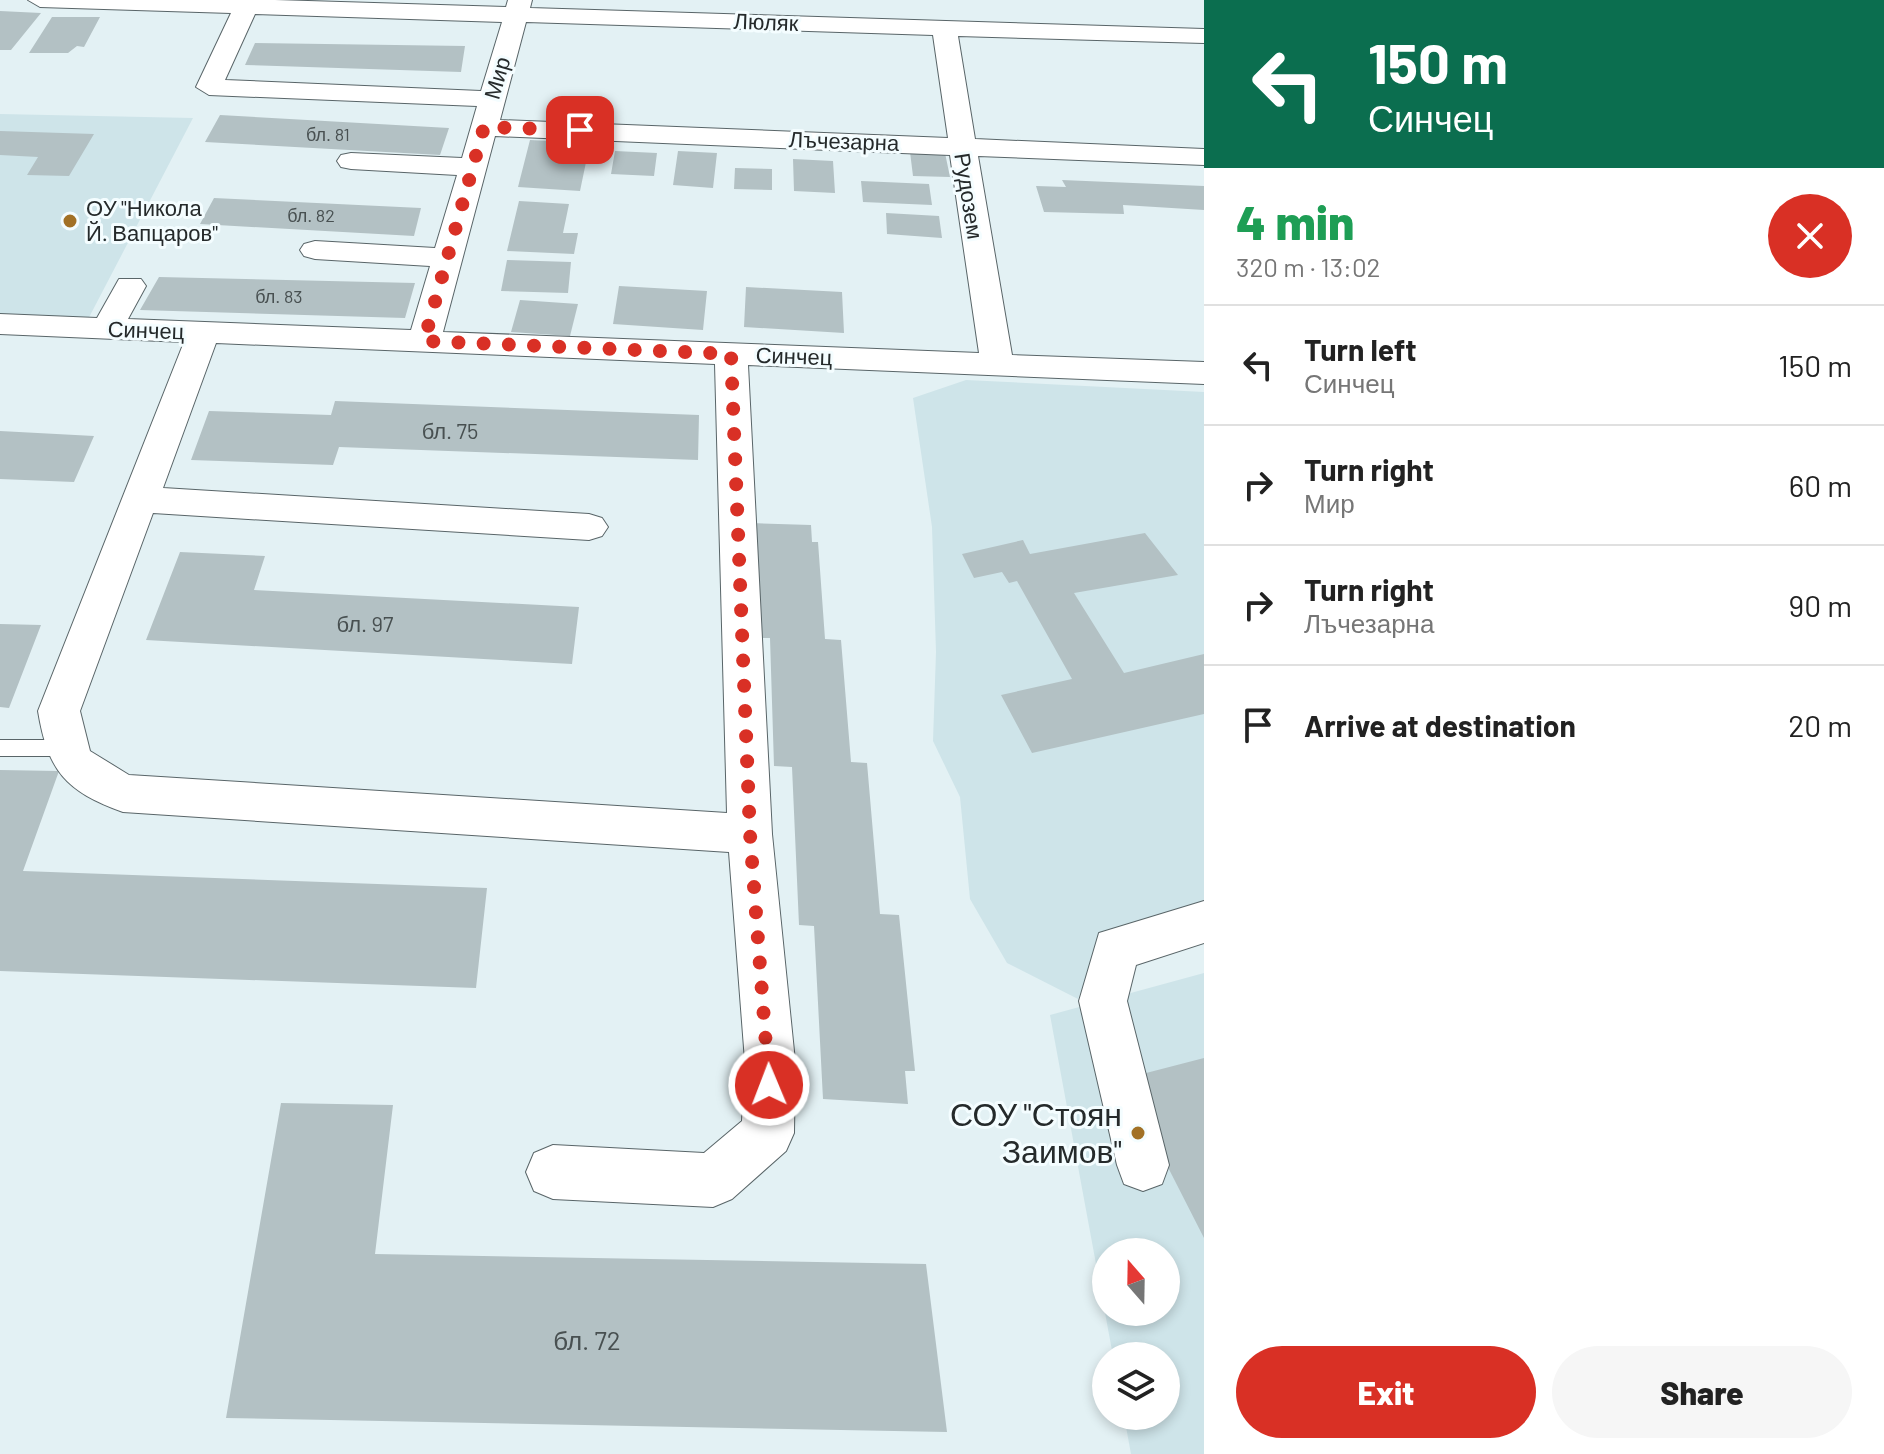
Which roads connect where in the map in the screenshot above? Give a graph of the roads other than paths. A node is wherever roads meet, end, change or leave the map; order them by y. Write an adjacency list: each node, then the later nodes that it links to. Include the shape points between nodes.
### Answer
1 (40, 0): 3 (street, Люляк)
2 (518, 7): 3 (street, Люляк); 5 (street, Люляк); 7 (street, Мир)
3 (244, 13): 4 (street); 7 (street, Лъчезарна, via 209,87)
4 (489, 27)
5 (944, 27): 6 (street, Люляк); 8 (street, Рудозем)
6 (1204, 36)
7 (487, 113): 8 (street, Лъчезарна); 11 (street, Мир)
8 (961, 145): 9 (street, Лъчезарна); 20 (street, Рудозем)
9 (1204, 157)
10 (351, 161): 11 (street)
11 (473, 167): 13 (street, Мир)
12 (315, 250): 13 (street)
13 (448, 258): 18 (street, Мир)
14 (130, 286): 16 (street)
15 (0, 324): 16 (street, Синчец)
16 (107, 328): 17 (street, Синчец)
17 (204, 332): 18 (street, Синчец); 22 (street)
18 (424, 341): 19 (street, Синчец)
19 (731, 354): 20 (street, Синчец); 26 (street)
20 (997, 365): 21 (street, Синчец)
21 (1203, 374)
22 (139, 499): 23 (street); 25 (street, via 59,711)
23 (589, 527)
24 (0, 748): 25 (lane)
25 (65, 748): 26 (street, via 73,766 123,793)
26 (750, 834): 29 (street, via 770,1061 768,1133 713,1180)
27 (1204, 922): 28 (street, via 1116,949 1103,1001)
28 (1143, 1165)
29 (553, 1172)

